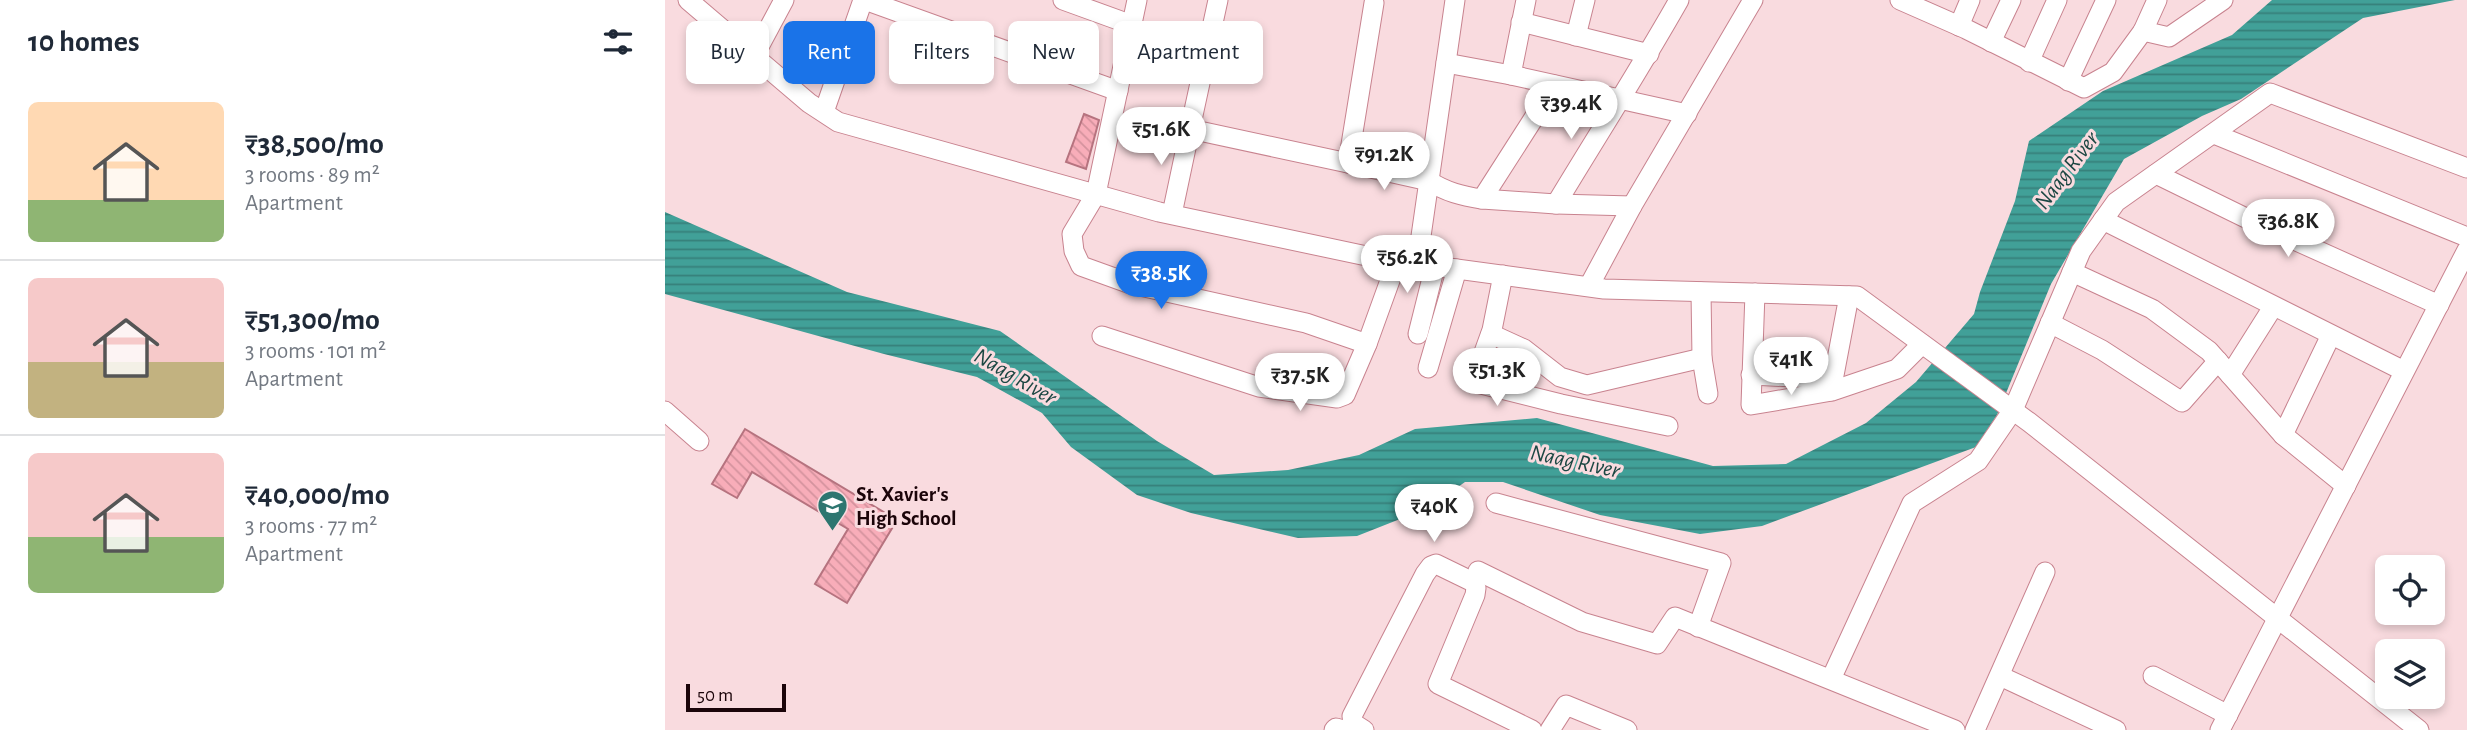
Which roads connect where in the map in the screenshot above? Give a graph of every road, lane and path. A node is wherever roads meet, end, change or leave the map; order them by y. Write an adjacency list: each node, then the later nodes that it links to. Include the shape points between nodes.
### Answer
1 (688, 0): 22 (street)
2 (785, 0): 27 (street)
3 (864, 0): 39 (street); 41 (street)
4 (1137, 0): 24 (street)
5 (1218, 0): 43 (street)
6 (1455, 0): 33 (street)
7 (1526, 0): 25 (street)
8 (1585, 0): 29 (street)
9 (1679, 0): 31 (street)
10 (1753, 0): 42 (street)
11 (1901, 0): 20 (street)
12 (1970, 0): 26 (street)
13 (2011, 0): 30 (street)
14 (2057, 0): 32 (street)
15 (2106, 0): 36 (street)
16 (2157, 0): 28 (street)
17 (2223, 0): 21 (street)
18 (1070, 1): 23 (street)
19 (1371, 1): 45 (street)
20 (1933, 7): 26 (street)
21 (2206, 7): 28 (street, via 2169,37)
22 (713, 21)
23 (1122, 21)
24 (1133, 21)
25 (1521, 22): 29 (street); 35 (street)
26 (1959, 26): 30 (street)
27 (769, 29)
28 (2143, 32): 36 (street, via 2113,72 2084,88)
29 (1576, 36): 31 (street)
30 (1991, 42): 32 (street)
31 (1649, 54): 40 (street)
32 (2029, 62): 36 (street)
33 (1446, 63): 35 (street); 48 (street)
34 (769, 69): 41 (street)
35 (1511, 75): 38 (street)
36 (2068, 81)
37 (1119, 84): 39 (street)
38 (1555, 85): 40 (street); 50 (street)
39 (1118, 91): 49 (street)
40 (1619, 98): 42 (street); 51 (street)
41 (824, 112): 49 (street, via 838,122)
42 (1687, 114): 52 (street)
43 (1190, 129): 45 (street); 53 (street)
44 (2214, 134): 46 (street, via 2270,93); 47 (street); 55 (street)
45 (1348, 163): 48 (street)
46 (2467, 168)
47 (2157, 174): 54 (street, via 2116,202); 66 (street)
48 (1429, 181): 50 (street, via 1458,195); 58 (street)
49 (1096, 194): 53 (street); 73 (street, via 1072,234 1081,267 1131,284 1306,323)
50 (1482, 199): 51 (street)
51 (1556, 204): 52 (street)
52 (1632, 206): 62 (street)
53 (1172, 214): 57 (street)
54 (2103, 220): 60 (street); 67 (street)
55 (2467, 237)
56 (2467, 250): 66 (street)
57 (1397, 261): 58 (street); 73 (street)
58 (1426, 265): 59 (street); 69 (street)
59 (1457, 269): 61 (street); 76 (street)
60 (2072, 272): 68 (street); 77 (street, via 2152,309 2209,351)
61 (1503, 275): 62 (street); 70 (street)
62 (1589, 286): 63 (street)
63 (1701, 292): 64 (street); 75 (street)
64 (1755, 293): 65 (street); 79 (street)
65 (1849, 296): 74 (street, via 1857,296); 80 (street)
66 (2439, 304): 78 (street)
67 (2273, 307): 72 (street); 77 (street)
68 (2050, 323): 77 (street, via 2182,401); 82 (street)
69 (1418, 334)
70 (1491, 334): 75 (street, via 1524,349 1560,377 1587,385); 84 (street, via 1474,375 1477,383)
71 (1102, 335): 73 (street, via 1259,387 1336,398 1345,395)
72 (2331, 335): 78 (street); 85 (street)
73 (1367, 344)
74 (1925, 346): 80 (street, via 1898,369); 82 (street)
75 (1702, 358): 81 (street)
76 (1427, 368)
77 (2224, 368): 85 (street)
78 (2404, 371): 87 (street)
79 (1751, 375): 80 (street); 80 (street, via 1751,405)
80 (1832, 385)
81 (1707, 394)
82 (2013, 410): 91 (street); 95 (street, via 1978,461 1912,502)
83 (665, 411): 86 (street)
84 (1668, 426)
85 (2283, 435): 87 (street)
86 (699, 441)
87 (2346, 486): 91 (street)
88 (1496, 503): 92 (street, via 1721,563)
89 (1478, 570): 92 (street, via 1582,622 1657,643 1675,617)
90 (2045, 572): 93 (street)
91 (2277, 618): 96 (street); 98 (street)
92 (1698, 627): 95 (street)
93 (2000, 676): 105 (street); 106 (street)
94 (2153, 676): 96 (street)
95 (1831, 679): 104 (street)
96 (2224, 722)
97 (1524, 728): 101 (street, via 1438,684 1476,588 1473,582 1436,564 1425,574 1352,716 1353,723)
98 (2412, 728)
99 (1333, 730): 100 (street)
100 (1343, 730)
101 (1364, 730)
102 (1551, 730): 103 (street, via 1566,705)
103 (1627, 730)
104 (1955, 730)
105 (1975, 730)
106 (2116, 730)

